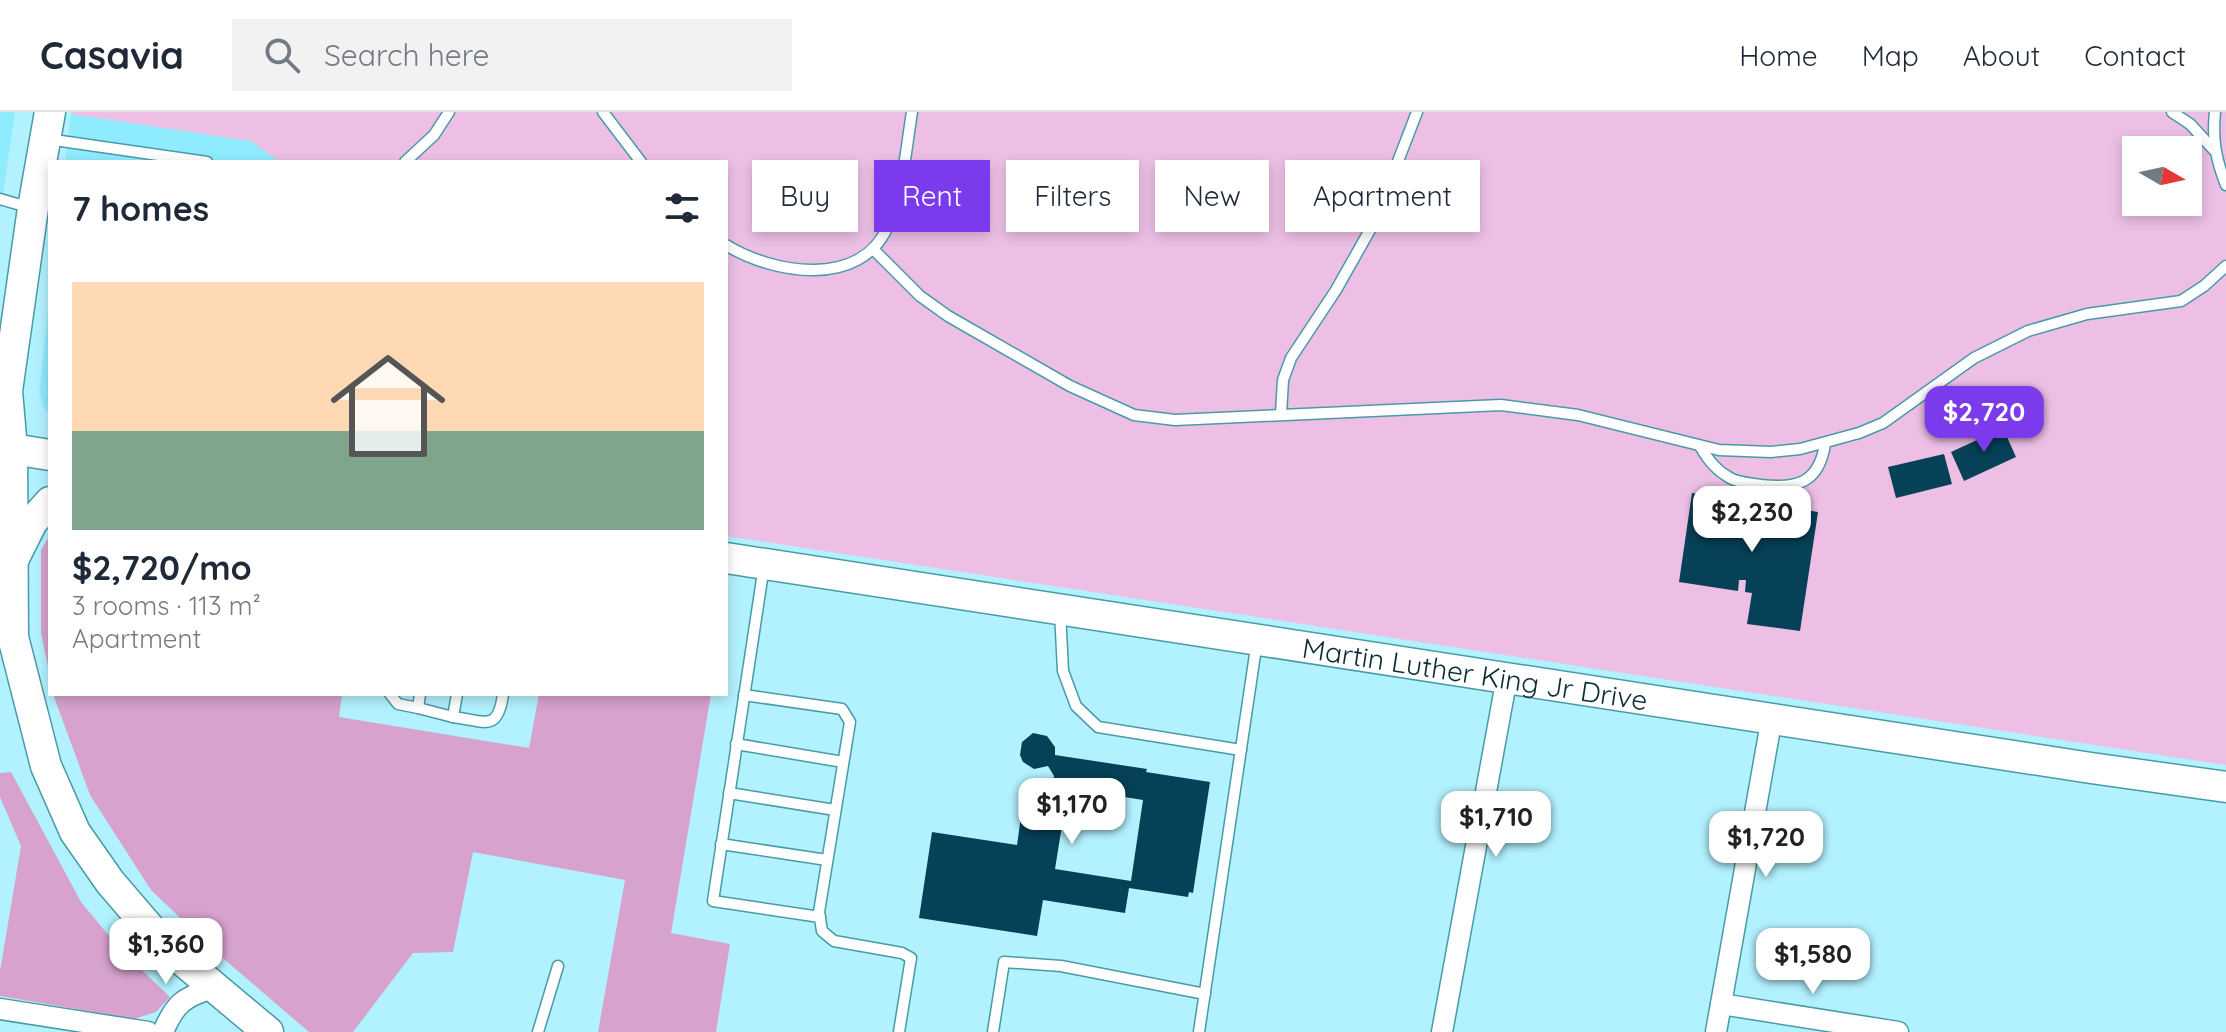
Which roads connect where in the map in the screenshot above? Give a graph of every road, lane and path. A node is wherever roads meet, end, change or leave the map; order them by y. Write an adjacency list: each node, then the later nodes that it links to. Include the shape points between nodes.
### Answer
1 (449, 112): 12 (lane)
2 (603, 112): 13 (lane)
3 (912, 112): 18 (lane, via 894,207)
4 (1417, 112): 22 (lane, via 1375,221 1291,358 1283,380)
5 (2172, 112): 9 (lane)
6 (2215, 112): 9 (lane)
7 (48, 126): 8 (lane); 16 (main road)
8 (112, 149): 10 (lane); 11 (lane)
9 (2214, 150): 14 (lane)
10 (110, 160)
11 (192, 160)
12 (407, 160)
13 (639, 160)
14 (2226, 185)
15 (0, 199): 16 (lane)
16 (33, 208): 25 (main road, via 7,391)
17 (728, 246): 18 (lane, via 772,265 810,271 847,264)
18 (873, 249): 22 (lane, via 948,316 1118,410 1175,420)
19 (2226, 255): 21 (lane)
20 (2226, 266): 21 (lane)
21 (2215, 275): 23 (lane, via 2181,301 2087,314 2028,331 1974,358 1883,423)
22 (1281, 414): 24 (lane, via 1514,406 1578,415)
23 (1825, 444): 24 (lane, via 1771,452); 24 (lane, via 1813,474 1790,486 1734,480 1710,463)
24 (1700, 446)
25 (6, 448): 26 (main road); 29 (main road)
26 (48, 455)
27 (48, 504): 29 (main road, via 32,522)
28 (728, 558): 30 (main road, Martin Luther King Jr Drive)
29 (13, 562): 52 (main road, via 13,637 46,766 75,832 155,934)
30 (764, 564): 31 (main road, Martin Luther King Jr Drive); 34 (lane)
31 (1059, 609): 32 (main road, Martin Luther King Jr Drive); 43 (lane, via 1063,671 1076,706 1098,727)
32 (1257, 639): 33 (main road, Martin Luther King Jr Drive); 43 (lane)
33 (1507, 677): 41 (main road, Martin Luther King Jr Drive); 63 (street)
34 (744, 695): 42 (lane); 44 (lane, via 842,709 850,722)
35 (392, 696): 39 (lane, via 398,704)
36 (420, 696): 39 (lane)
37 (457, 696): 40 (lane)
38 (503, 696): 40 (lane, via 494,720)
39 (418, 708): 40 (lane)
40 (453, 717)
41 (1772, 717): 45 (main road, Martin Luther King Jr Drive); 54 (street)
42 (736, 744): 44 (lane); 46 (lane)
43 (1241, 750): 53 (lane)
44 (843, 762): 47 (lane)
45 (2226, 787)
46 (729, 793): 47 (lane); 48 (lane)
47 (835, 810): 49 (lane)
48 (721, 844): 49 (lane); 50 (lane, via 713,901)
49 (827, 860): 50 (lane)
50 (820, 917): 60 (lane, via 822,931 834,941 911,958)
51 (558, 966): 59 (lane)
52 (213, 988): 57 (street, via 192,994 173,1008); 58 (main road)
53 (1205, 994): 61 (lane, via 1061,966 1004,962); 62 (lane)
54 (1721, 1004): 64 (street); 65 (street)
55 (0, 1009): 56 (street)
56 (148, 1032)
57 (163, 1032)
58 (268, 1032)
59 (538, 1032)
60 (899, 1032)
61 (993, 1032)
62 (1199, 1032)
63 (1442, 1032)
64 (1716, 1032)
65 (1898, 1032)

